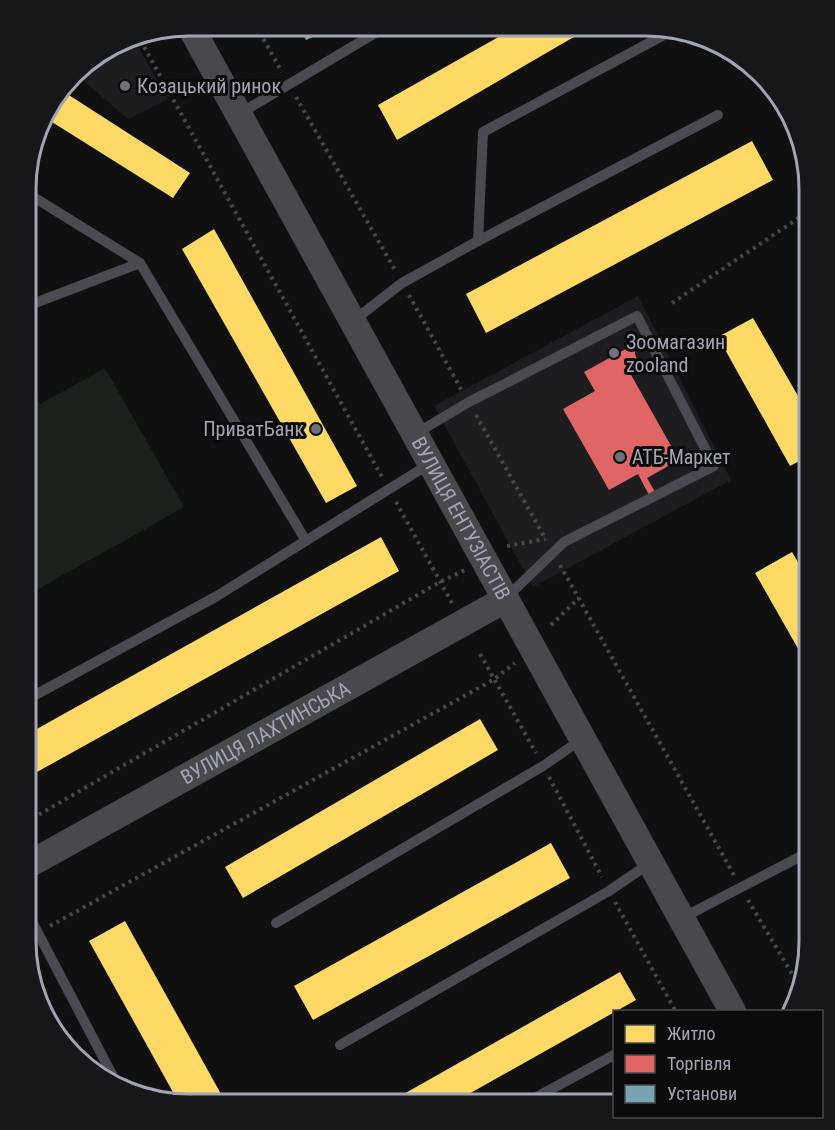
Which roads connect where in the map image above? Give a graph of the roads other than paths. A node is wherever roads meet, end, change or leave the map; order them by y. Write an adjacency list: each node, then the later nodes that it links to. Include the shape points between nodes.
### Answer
1 (196, 36): 4 (street, ВУЛИЦЯ ЕНТУЗІАСТІВ)
2 (370, 36): 4 (lane)
3 (661, 37): 7 (lane, via 483,132)
4 (239, 114): 10 (street, ВУЛИЦЯ ЕНТУЗІАСТІВ)
5 (718, 115): 7 (lane)
6 (36, 199): 8 (lane)
7 (478, 241): 10 (lane, via 402,283)
8 (140, 263): 9 (lane); 13 (lane)
9 (36, 303)
10 (353, 321): 11 (street, ВУЛИЦЯ ЕНТУЗІАСТІВ)
11 (415, 434): 12 (street, ВУЛИЦЯ ЕНТУЗІАСТІВ); 14 (lane, via 637,316 714,466 564,542)
12 (431, 463): 13 (lane); 14 (street, ВУЛИЦЯ ЕНТУЗІАСТІВ)
13 (306, 541): 15 (lane, via 217,596)
14 (506, 598): 16 (street, ВУЛИЦЯ ЕНТУЗІАСТІВ); 18 (street, ВУЛИЦЯ ЛАХТИНСЬКА)
15 (36, 695)
16 (583, 738): 19 (street, ВУЛИЦЯ ЕНТУЗІАСТІВ); 21 (lane, via 543,766)
17 (799, 857): 20 (lane)
18 (36, 860)
19 (650, 863): 20 (street, ВУЛИЦЯ ЕНТУЗІАСТІВ); 24 (lane, via 609,891)
20 (682, 918): 23 (street, ВУЛИЦЯ ЕНТУЗІАСТІВ)
21 (276, 923)
22 (36, 931): 26 (lane)
23 (726, 1005)
24 (340, 1045)
25 (613, 1056): 27 (lane)
26 (112, 1074)
27 (543, 1094)

